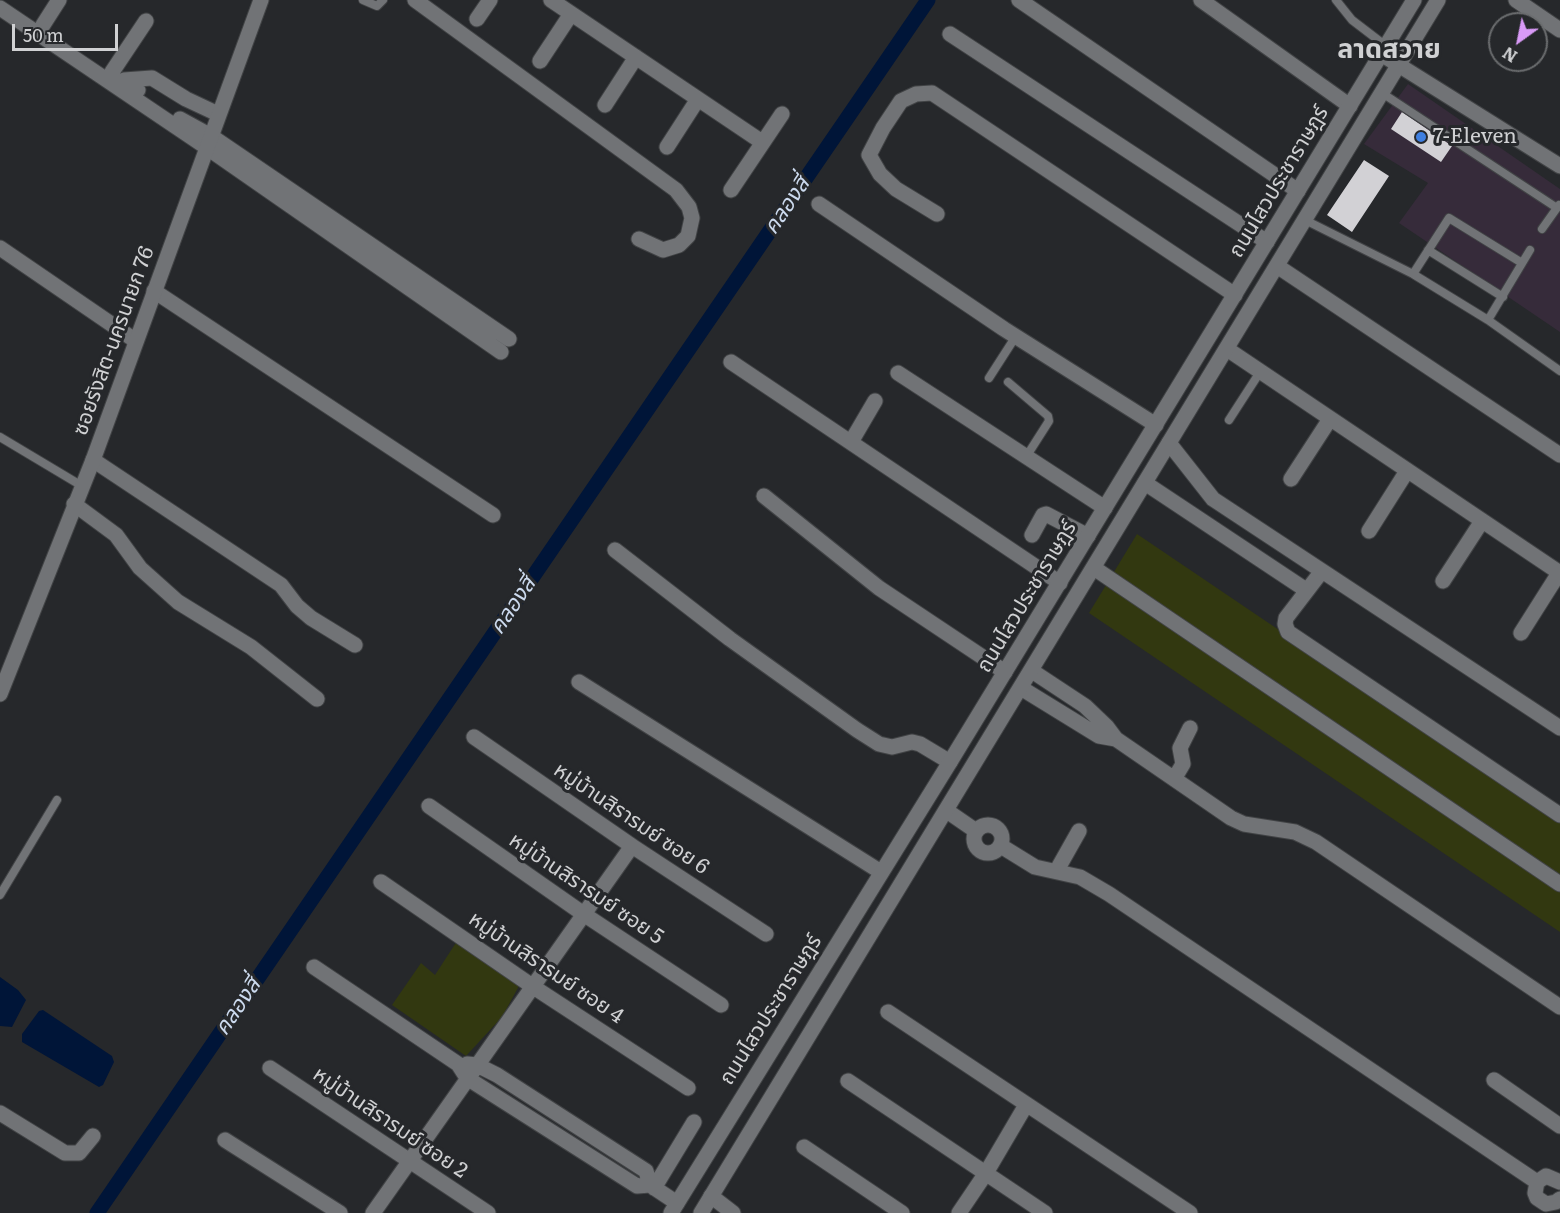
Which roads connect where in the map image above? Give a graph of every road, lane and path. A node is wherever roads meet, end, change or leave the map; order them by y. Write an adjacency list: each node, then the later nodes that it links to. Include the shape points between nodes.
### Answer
1 (6, 0): 19 (street)
2 (59, 0): 19 (street)
3 (261, 0): 31 (street, ซอยรังสิต-นครนายก 76)
4 (363, 0): 5 (lane, via 377,6)
5 (383, 0)
6 (415, 0): 44 (street, via 676,190 692,218 688,236 679,245 663,250)
7 (490, 0): 17 (street)
8 (551, 0): 16 (street)
9 (1019, 0): 38 (street)
10 (1201, 0): 30 (street)
11 (1336, 0): 22 (lane)
12 (1414, 0): 22 (street, ถนนไสวประชาราษฎร์)
13 (1438, 0): 25 (street, ถนนไสวประชาราษฎร์)
14 (1516, 0): 20 (street)
15 (0, 8): 33 (street)
16 (571, 14): 23 (street); 24 (street)
17 (477, 19)
18 (146, 21): 26 (street)
19 (43, 25): 26 (street)
20 (1560, 30)
21 (950, 34): 45 (street)
22 (1384, 50): 25 (street); 30 (street, ถนนไสวประชาราษฎร์)
23 (636, 57): 28 (street); 29 (street)
24 (540, 61)
25 (1398, 65): 27 (street, ถนนไสวประชาราษฎร์); 36 (street)
26 (118, 76): 31 (street, via 152,78); 33 (street)
27 (1382, 93): 40 (lane); 42 (street, ถนนไสวประชาราษฎร์)
28 (698, 99): 34 (street); 35 (street)
29 (605, 105)
30 (1350, 106): 38 (street, ถนนไสวประชาราษฎร์)
31 (218, 114): 33 (street, ซอยรังสิต-นครนายก 76)
32 (782, 114): 34 (street)
33 (208, 142): 52 (street, ซอยรังสิต-นครนายก 76); 57 (street); 60 (street)
34 (762, 142): 37 (street)
35 (667, 147)
36 (1560, 166)
37 (731, 190)
38 (1298, 191): 45 (street, ถนนไสวประชาราษฎร์)
39 (819, 204): 56 (street)
40 (1558, 206): 43 (lane)
41 (937, 214): 53 (street, via 896,189 880,174 869,155 901,101 915,94 932,93)
42 (1305, 220): 50 (street, ถนนไสวประชาราษฎร์); 51 (lane)
43 (1542, 229)
44 (639, 239)
45 (1267, 242): 53 (street, ถนนไสวประชาราษฎร์)
46 (0, 248): 58 (street)
47 (1428, 250): 49 (lane, via 1449,218); 51 (lane); 54 (lane)
48 (1530, 250): 49 (lane)
49 (1522, 263): 54 (lane)
50 (1277, 266): 59 (street, ถนนไสวประชาราษฎร์); 74 (street)
51 (1413, 274): 55 (lane)
52 (154, 291): 58 (street, ซอยรังสิต-นครนายก 76); 84 (street)
53 (1235, 295): 70 (street, ถนนไสวประชาราษฎร์)
54 (1503, 297): 55 (lane)
55 (1488, 320): 62 (lane)
56 (1016, 336): 65 (lane); 70 (street)
57 (509, 339)
58 (136, 340): 76 (street, ซอยรังสิต-นครนายก 76)
59 (1227, 349): 63 (street); 73 (street, ถนนไสวประชาราษฎร์)
60 (501, 352)
61 (731, 362): 72 (street)
62 (1560, 371)
63 (1260, 372): 68 (street); 69 (lane)
64 (898, 373): 75 (street)
65 (989, 378)
66 (1008, 382): 75 (lane, via 1048,416 1049,421)
67 (875, 401): 72 (street)
68 (1330, 419): 77 (street); 78 (street)
69 (1229, 420)
70 (1156, 425): 83 (street, ถนนไสวประชาราษฎร์)
71 (0, 437): 80 (lane)
72 (851, 442): 96 (street)
73 (1169, 443): 79 (street, ถนนไสวประชาราษฎร์); 86 (street, via 1208,494)
74 (1560, 455)
75 (1026, 457): 83 (street)
76 (93, 460): 80 (street, ซอยรังสิต-นครนายก 76); 99 (street, via 281,585 311,618)
77 (1407, 471): 85 (street); 87 (street)
78 (1291, 479)
79 (1145, 483): 90 (street); 92 (street, ถนนไสวประชาราษฎร์)
80 (82, 486): 82 (street, ซอยรังสิต-นครนายก 76)
81 (764, 496): 101 (street, via 879,588)
82 (74, 504): 104 (street, ซอยรังสิต-นครนายก 76); 105 (street, via 116,535 140,568 178,602 251,647)
83 (1106, 508): 89 (street, ถนนไสวประชาราษฎร์)
84 (494, 515)
85 (1482, 521): 94 (street); 95 (street)
86 (1252, 526): 90 (street); 93 (street)
87 (1369, 531)
88 (1032, 535): 89 (street, via 1046,514)
89 (1088, 536): 96 (street, ถนนไสวประชาราษฎร์)
90 (1238, 545): 97 (street)
91 (615, 550): 110 (street, via 730,639 879,744 892,747 912,742)
92 (1094, 568): 100 (street, ถนนไสวประชาราษฎร์); 121 (street)
93 (1322, 571): 97 (street); 107 (street)
94 (1560, 573): 98 (street)
95 (1443, 581)
96 (1060, 583): 101 (street, ถนนไสวประชาราษฎร์)
97 (1306, 590): 115 (street, via 1287,618 1288,632)
98 (1521, 633)
99 (355, 645)
100 (1032, 670): 103 (street, ถนนไสวประชาราษฎร์); 109 (street, via 1085,706)
101 (1005, 672): 110 (street, ถนนไสวประชาราษฎร์)
102 (579, 682): 119 (street)
103 (1021, 688): 109 (street, via 1099,736); 114 (street, ถนนไสวประชาราษฎร์)
104 (0, 694)
105 (316, 699)
106 (1190, 728): 111 (street, via 1180,748 1182,764)
107 (1560, 729)
108 (474, 737): 117 (street, หมู่บ้านสิรารมย์ ซอย 6)
109 (1116, 740): 111 (street)
110 (951, 762): 119 (street, ถนนไสวประชาราษฎร์)
111 (1174, 779): 128 (street, via 1244,824 1295,832 1316,842)
112 (57, 800): 122 (lane)
113 (429, 806): 123 (street, หมู่บ้านสิรารมย์ ซอย 5)
114 (947, 811): 118 (street, via 976,831 975,842 981,850 992,852 1000,846 1035,867); 131 (street, ถนนไสวประชาราษฎร์)
115 (1560, 815)
116 (1079, 831): 118 (street)
117 (632, 846): 123 (street); 124 (street, หมู่บ้านสิรารมย์ ซอย 6)
118 (1057, 870): 152 (street, via 1080,877 1109,894)
119 (881, 872): 130 (street, ถนนไสวประชาราษฎร์)
120 (381, 882): 126 (street, หมู่บ้านสิรารมย์ ซอย 4)
121 (1560, 884)
122 (0, 895)
123 (585, 915): 126 (street); 127 (street, หมู่บ้านสิรารมย์ ซอย 5)
124 (766, 934)
125 (314, 967): 132 (street)
126 (535, 988): 133 (street); 138 (street, หมู่บ้านสิรารมย์ ซอย 4)
127 (721, 1005)
128 (1560, 1006)
129 (888, 1012): 140 (street)
130 (771, 1050): 131 (street); 157 (street, ถนนไสวประชาราษฎร์)
131 (793, 1063): 155 (street, ถนนไสวประชาราษฎร์)
132 (458, 1064): 133 (street); 135 (street)
133 (477, 1065): 135 (street); 139 (street)
134 (270, 1068): 150 (street, หมู่บ้านสิรารมย์ ซอย 2)
135 (467, 1078): 142 (street); 150 (street)
136 (1494, 1080): 144 (street)
137 (848, 1081): 151 (street)
138 (688, 1088)
139 (539, 1102): 142 (street); 146 (street)
140 (1026, 1105): 151 (street); 166 (street)
141 (0, 1113): 145 (street, via 65,1154 79,1153)
142 (529, 1118): 149 (street)
143 (694, 1122): 154 (street)
144 (1560, 1126)
145 (93, 1136)
146 (592, 1136): 149 (street); 154 (street, via 646,1171)
147 (225, 1140): 158 (street)
148 (804, 1147): 163 (street)
149 (583, 1152): 154 (street, via 637,1186)
150 (410, 1161): 159 (street); 160 (street, หมู่บ้านสิรารมย์ ซอย 2)
151 (986, 1173): 164 (street); 165 (street)
152 (1537, 1182): 153 (street, via 1546,1176); 156 (street, via 1535,1193 1540,1202 1551,1204)
153 (1560, 1182)
154 (652, 1187): 157 (street)
155 (711, 1196): 161 (street, ถนนไสวประชาราษฎร์); 162 (street)
156 (1560, 1199)
157 (674, 1208)
158 (340, 1213)
159 (374, 1213)
160 (488, 1213)
161 (701, 1213)
162 (733, 1213)
163 (902, 1213)
164 (959, 1213)
165 (1045, 1213)
166 (1190, 1213)

